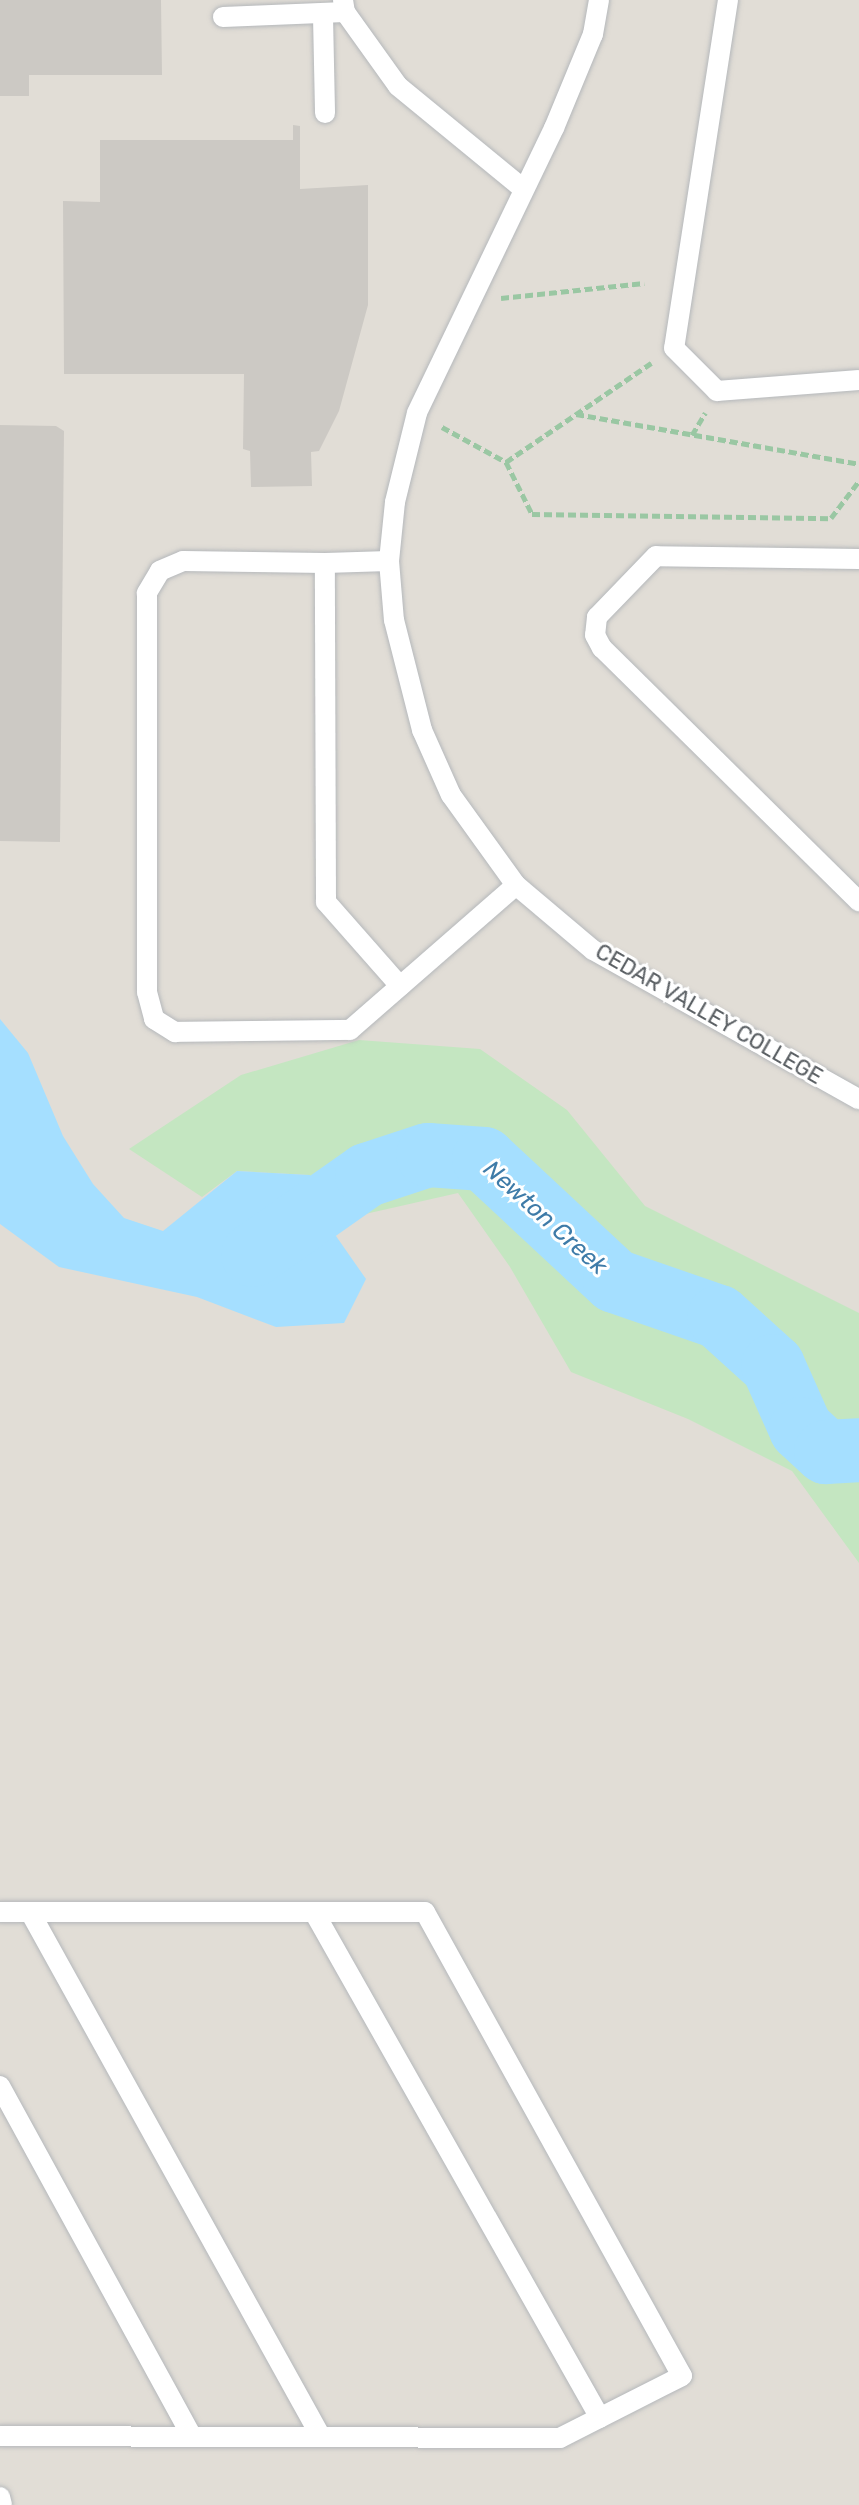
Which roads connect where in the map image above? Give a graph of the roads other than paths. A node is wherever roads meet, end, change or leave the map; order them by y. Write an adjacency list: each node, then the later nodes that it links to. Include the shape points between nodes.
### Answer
1 (599, 0): 7 (lane, CEDAR VALLEY COLLEGE, via 593,34)
2 (728, 0): 8 (lane, via 674,348 717,391)
3 (344, 6): 4 (lane); 7 (lane, via 398,86)
4 (323, 16): 5 (lane); 6 (lane)
5 (223, 17)
6 (325, 113)
7 (522, 188): 10 (lane, CEDAR VALLEY COLLEGE, via 417,413 395,502)
8 (859, 380)
9 (859, 559): 13 (lane, via 656,556 597,617 595,635 602,648)
10 (389, 561): 11 (lane); 12 (lane, CEDAR VALLEY COLLEGE, via 394,620 422,730 451,795)
11 (325, 563): 14 (lane, via 326,902); 14 (lane, via 183,561 160,571 147,593 147,992 154,1019 175,1032 350,1030)
12 (516, 885): 14 (lane); 15 (lane, CEDAR VALLEY COLLEGE, via 593,950)
13 (859, 901)
14 (400, 986)
15 (859, 1099)
16 (0, 1912): 17 (lane)
17 (30, 1912): 18 (lane); 23 (lane)
18 (314, 1912): 20 (lane); 20 (lane, via 425,1912 682,2376)
19 (0, 2086): 22 (lane)
20 (600, 2418): 23 (lane, via 560,2438)
21 (0, 2436): 22 (lane)
22 (192, 2436): 23 (lane)
23 (321, 2437)
24 (0, 2497): 25 (lane)
25 (2, 2505)

